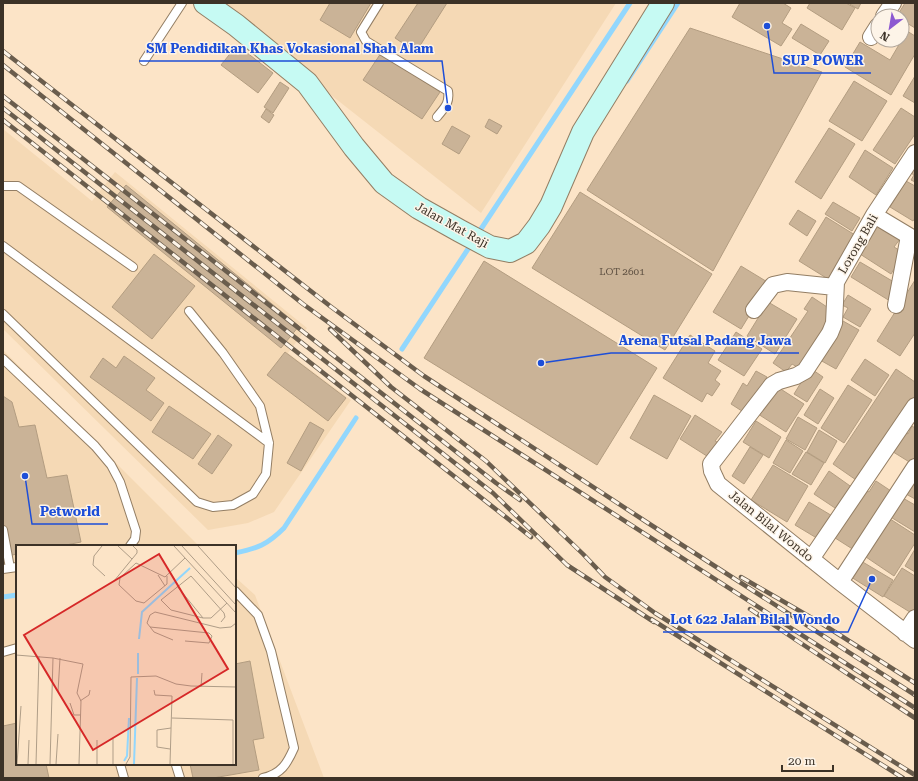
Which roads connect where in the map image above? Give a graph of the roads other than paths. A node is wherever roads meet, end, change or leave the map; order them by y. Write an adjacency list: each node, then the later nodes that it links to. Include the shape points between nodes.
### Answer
1 (182, 3): 5 (lane)
2 (205, 3): 4 (street, Jalan Mat Raji, via 307,83 384,183 419,208 460,231 490,247 510,251 526,243 539,226 551,206 583,132)
3 (379, 3): 6 (lane, via 361,32 366,41 448,91 447,105)
4 (663, 3)
5 (144, 61)
6 (437, 117)
7 (915, 153): 9 (street, Lorong Bali)
8 (3, 186): 12 (lane, via 18,186)
9 (874, 215): 10 (street); 13 (street, Lorong Bali)
10 (912, 233): 14 (street)
11 (3, 246): 20 (lane)
12 (133, 267)
13 (835, 287): 15 (street, via 787,282 773,285); 21 (street, Lorong Bali, via 834,323 805,371 772,385)
14 (896, 305)
15 (754, 310)
16 (189, 311): 20 (lane, via 223,353 260,406)
17 (3, 314): 20 (lane, via 197,502 213,507 226,506 253,494 266,474)
18 (3, 360): 24 (lane, via 95,446 111,465 120,482 136,531)
19 (915, 406): 25 (street)
20 (268, 443)
21 (711, 464): 25 (street, Jalan Bilal Wondo, via 717,483)
22 (915, 467): 27 (street)
23 (3, 530): 26 (lane)
24 (131, 545)
25 (811, 559): 27 (street, Jalan Bilal Wondo)
26 (10, 568)
27 (840, 582): 30 (street, Jalan Bilal Wondo)
28 (236, 592): 37 (lane, via 258,615 271,651 294,748 281,771)
29 (915, 618): 30 (street)
30 (910, 636)
31 (16, 648): 32 (lane)
32 (3, 652)
33 (120, 765): 35 (lane)
34 (176, 765): 36 (lane)
35 (124, 778)
36 (180, 778)
37 (263, 778)

